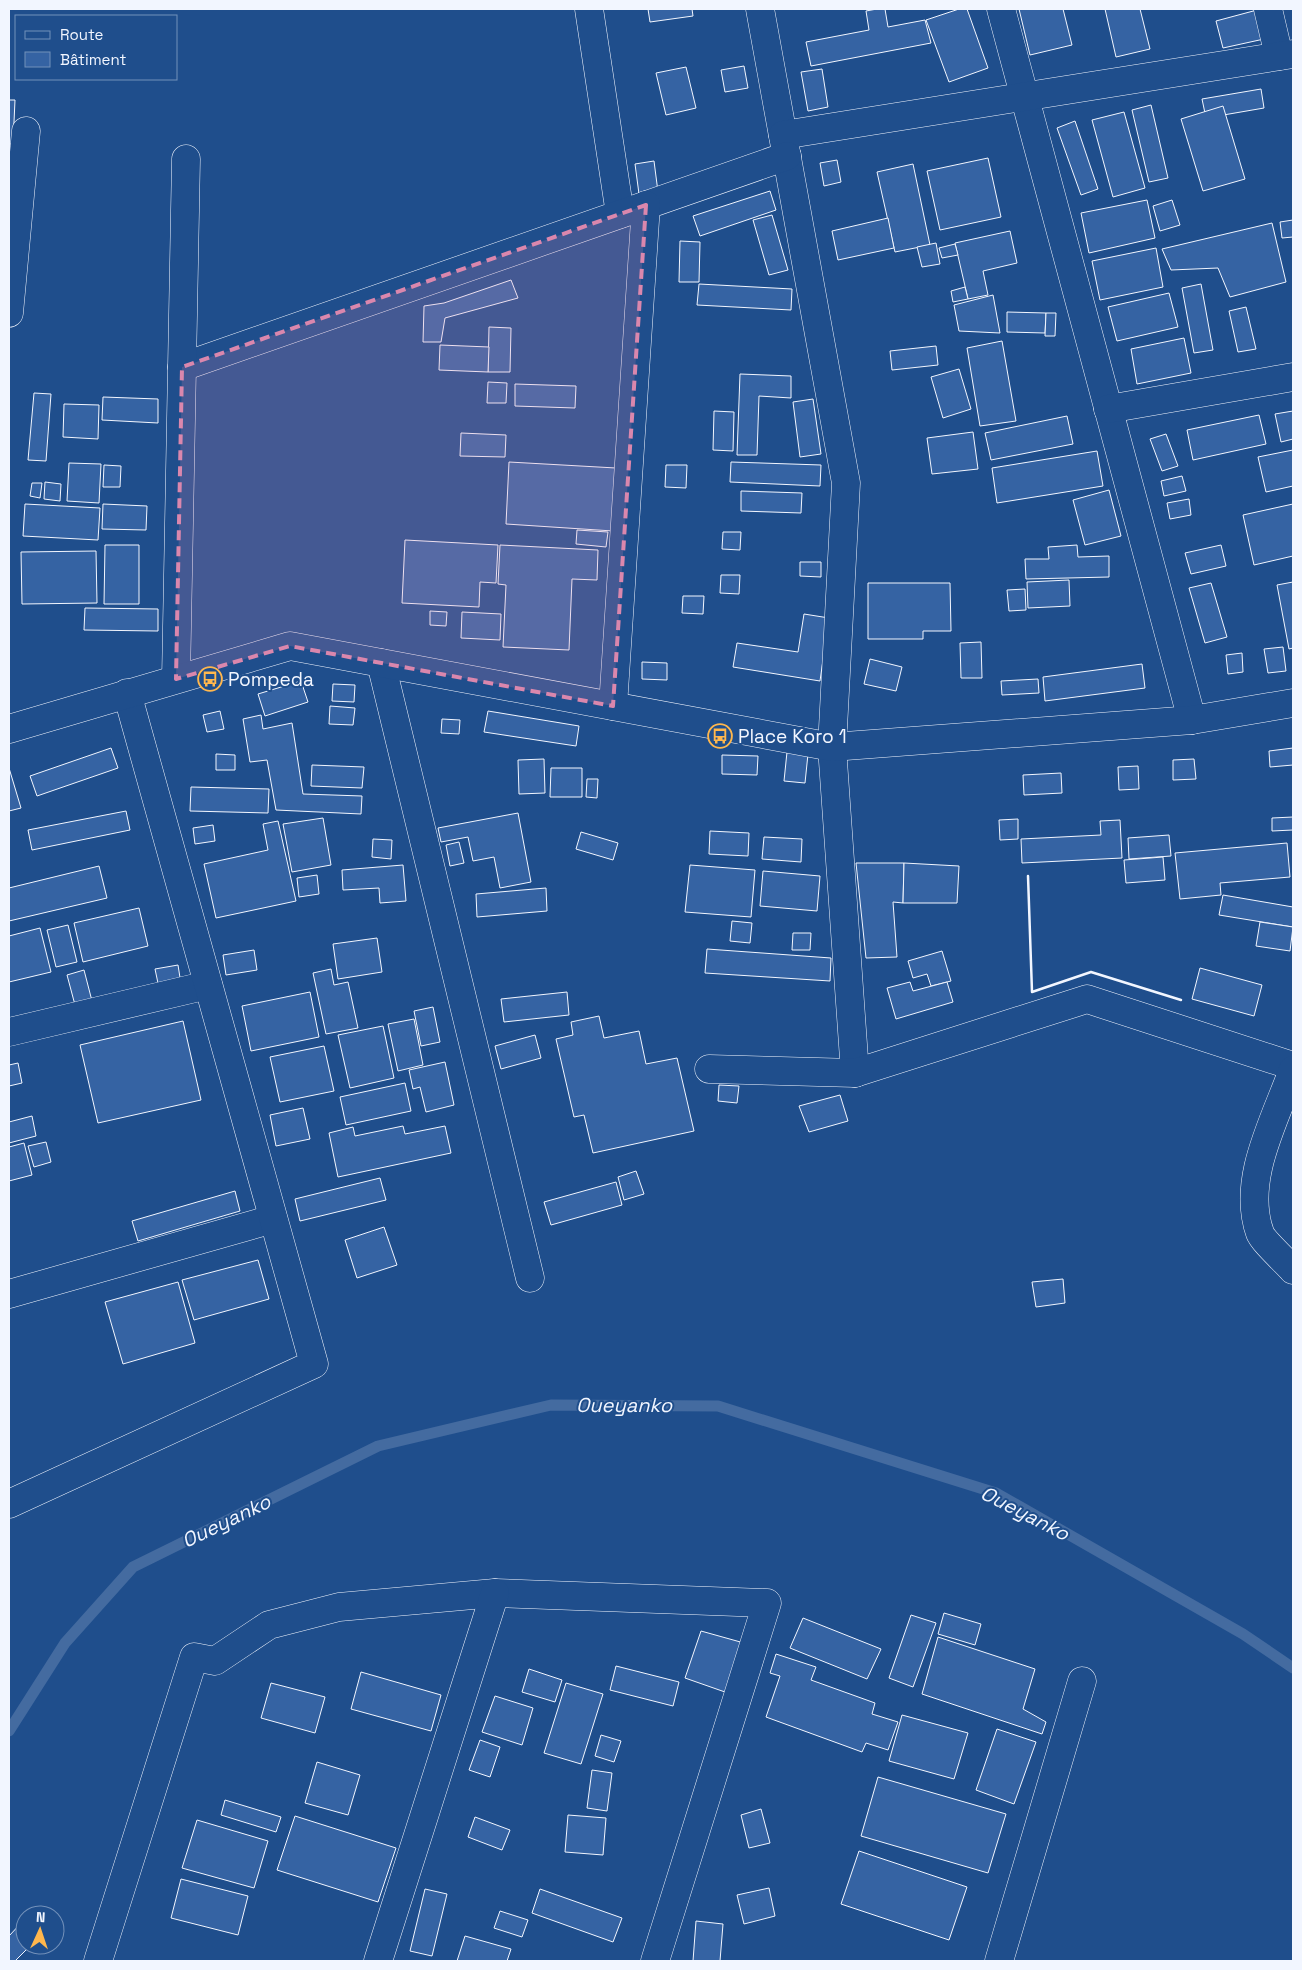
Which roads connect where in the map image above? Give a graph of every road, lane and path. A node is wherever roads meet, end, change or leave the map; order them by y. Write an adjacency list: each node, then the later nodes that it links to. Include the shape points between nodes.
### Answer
1 (589, 9): 11 (street)
2 (760, 9): 8 (street)
3 (1001, 9): 6 (street)
4 (1268, 9): 5 (street)
5 (1286, 55): 6 (street)
6 (1023, 97): 8 (street); 15 (street)
7 (26, 131): 12 (street)
8 (785, 146): 10 (street); 23 (street, via 846,483)
9 (186, 159): 13 (street)
10 (646, 205): 11 (street); 20 (street)
11 (620, 214): 13 (street)
12 (9, 302)
13 (182, 367): 17 (street)
14 (1293, 377): 15 (street)
15 (1108, 410): 21 (street)
16 (381, 663): 17 (street, via 290,646); 20 (street); 32 (street)
17 (176, 679): 18 (street)
18 (127, 693): 22 (street); 24 (street)
19 (1293, 703): 21 (street)
20 (613, 706): 23 (street)
21 (1192, 720): 23 (street)
22 (9, 729)
23 (832, 747): 29 (street)
24 (208, 985): 25 (street); 30 (street)
25 (9, 1032)
26 (1293, 1066): 29 (street, via 1087,999)
27 (709, 1069): 29 (street)
28 (1293, 1070): 31 (street, via 1257,1166 1253,1196 1260,1234)
29 (856, 1073)
30 (273, 1219): 33 (street); 34 (street, via 314,1364)
31 (1293, 1270)
32 (530, 1278)
33 (9, 1294)
34 (9, 1504)
35 (495, 1593): 37 (street, via 339,1607 269,1625 215,1662 194,1657); 38 (street); 39 (street, via 767,1603)
36 (1082, 1681): 40 (street)
37 (98, 1961)
38 (378, 1961)
39 (656, 1961)
40 (998, 1961)

